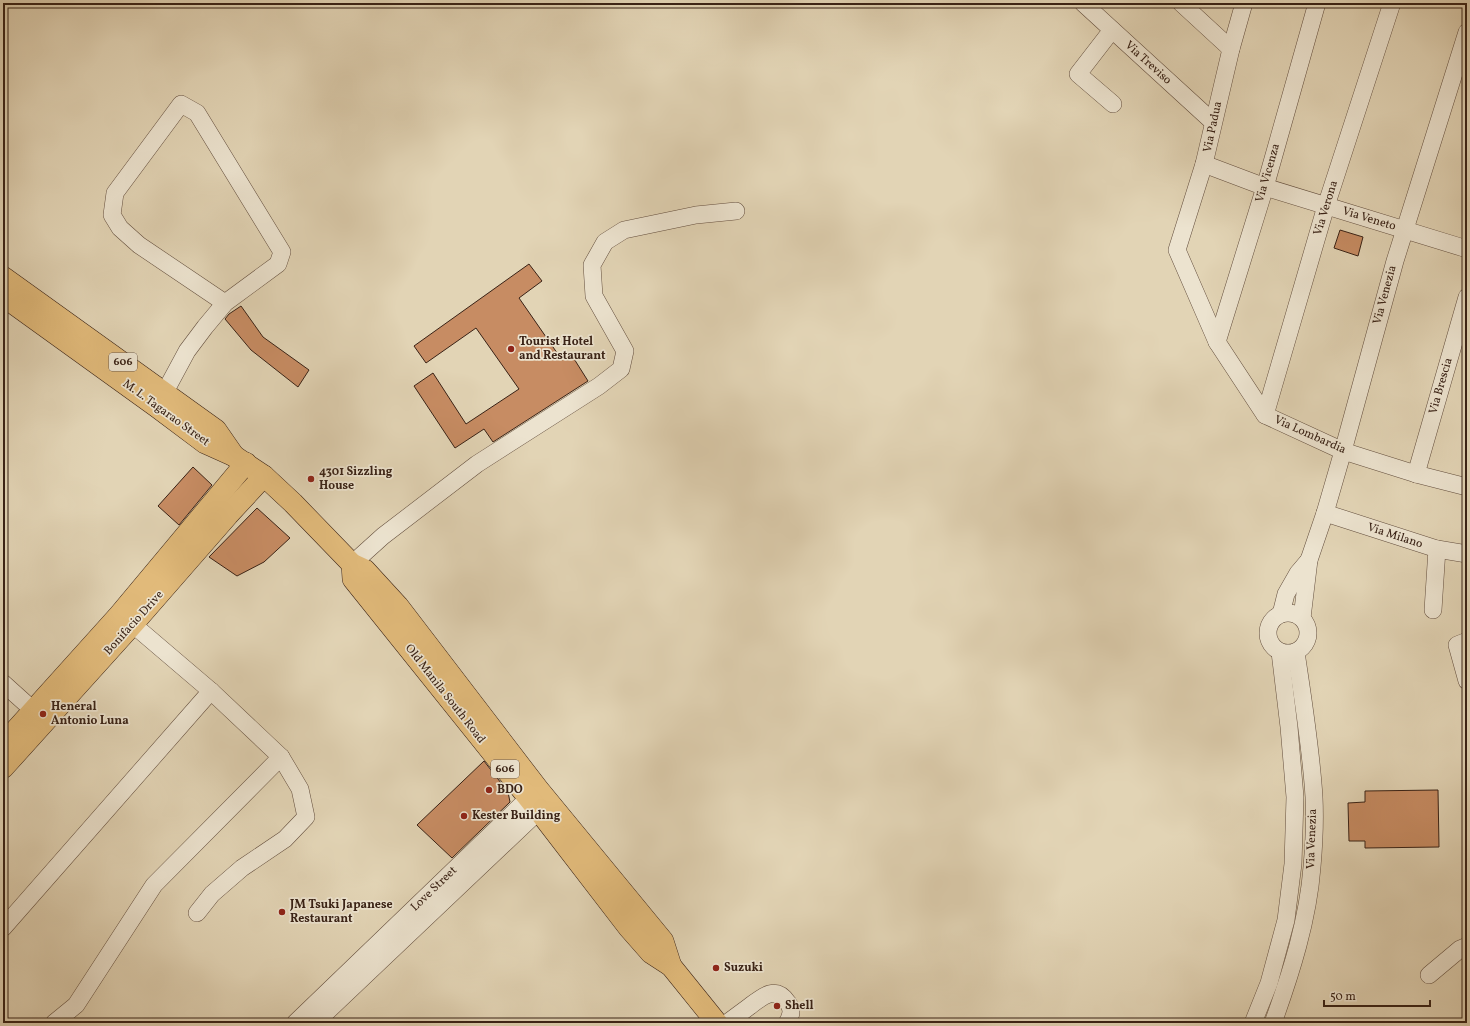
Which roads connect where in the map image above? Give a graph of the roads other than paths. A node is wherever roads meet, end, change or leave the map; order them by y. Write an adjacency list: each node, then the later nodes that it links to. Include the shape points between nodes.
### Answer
1 (1083, 3): 6 (street, Via Treviso)
2 (1181, 3): 8 (street)
3 (1244, 3): 8 (street, Via Padua)
4 (1318, 3): 12 (street, Via Vicenza)
5 (1392, 3): 13 (street, Via Verona)
6 (1112, 30): 9 (street, via 1078,74); 10 (street, Via Treviso)
7 (1467, 32): 15 (street, Via Venezia)
8 (1231, 49): 10 (street, Via Padua)
9 (1113, 104)
10 (1214, 122): 11 (street, Via Padua)
11 (1204, 164): 12 (street, Via Veneto); 17 (street, Via Padua)
12 (1265, 187): 13 (street, Via Veneto); 23 (street, Via Vicenza)
13 (1326, 206): 15 (street, Via Veneto); 25 (street, Via Verona)
14 (736, 211): 35 (street, via 696,215 624,230 605,242 592,265 594,296 625,351 621,369 599,386 477,464 383,536)
15 (1405, 230): 16 (street, Via Veneto); 26 (street, Via Venezia)
16 (1467, 249)
17 (1177, 250): 23 (street, Via Lombardia)
18 (3, 277): 22 (main road, M. L. Tagarao Street / 606)
19 (3, 296): 22 (main road, M. L. Tagarao Street / 606)
20 (1467, 297): 28 (street, Via Brescia)
21 (225, 303): 21 (street, via 278,264 282,252 197,113 181,104 115,194 112,216 120,228 139,245); 24 (street, via 187,351)
22 (76, 338): 24 (main road, M. L. Tagarao Street / 606)
23 (1217, 342): 25 (street, Via Lombardia)
24 (161, 400): 27 (main road, M. L. Tagarao Street / 606, via 205,443)
25 (1266, 415): 26 (street, Via Lombardia)
26 (1343, 451): 28 (street, Via Lombardia); 31 (street, Via Venezia)
27 (240, 459): 29 (main road, M. L. Tagarao Street / 606); 39 (main road, Bonifacio Drive)
28 (1416, 474): 30 (street, Via Lombardia)
29 (264, 476): 35 (main road, Old Manila South Road / 606); 39 (main road, Bonifacio Drive)
30 (1467, 487)
31 (1325, 513): 32 (street, Via Milano); 34 (street, Via Venezia)
32 (1437, 550): 33 (street, Via Milano); 36 (street)
33 (1467, 554)
34 (1309, 560): 37 (street, via 1286,594); 38 (street)
35 (352, 564): 49 (main road, Old Manila South Road / 606, via 365,570 398,606)
36 (1433, 610)
37 (1280, 614): 38 (street, via 1292,613); 41 (street, via 1270,623 1268,636 1274,648)
38 (1302, 618): 41 (street, via 1308,630 1306,643)
39 (127, 619): 44 (street); 45 (main road, Bonifacio Drive); 48 (main road, Bonifacio Drive)
40 (1462, 643): 42 (street)
41 (1288, 652): 60 (street, Via Venezia, via 1289,727 1295,797 1293,864 1286,920 1269,983); 61 (street, Via Venezia, via 1314,798 1312,868 1304,921)
42 (1467, 681)
43 (3, 683): 45 (street)
44 (211, 691): 47 (street); 51 (street)
45 (33, 710): 46 (main road, Bonifacio Drive)
46 (3, 744)
47 (281, 757): 50 (street, via 300,789 306,817 285,839 242,868 212,894); 54 (street, via 154,885 76,1005)
48 (3, 768)
49 (539, 800): 55 (street, Love Street); 56 (street, Love Street); 57 (main road, Old Manila South Road / 606, via 560,813 663,941 671,966)
50 (197, 913)
51 (3, 928)
52 (1467, 946): 53 (street, via 1460,948)
53 (1429, 975)
54 (54, 1023)
55 (295, 1023)
56 (315, 1023)
57 (717, 1023)
58 (727, 1023): 59 (street, via 762,997 777,994 784,997 791,1007)
59 (787, 1023)
60 (1253, 1023)
61 (1273, 1023)

